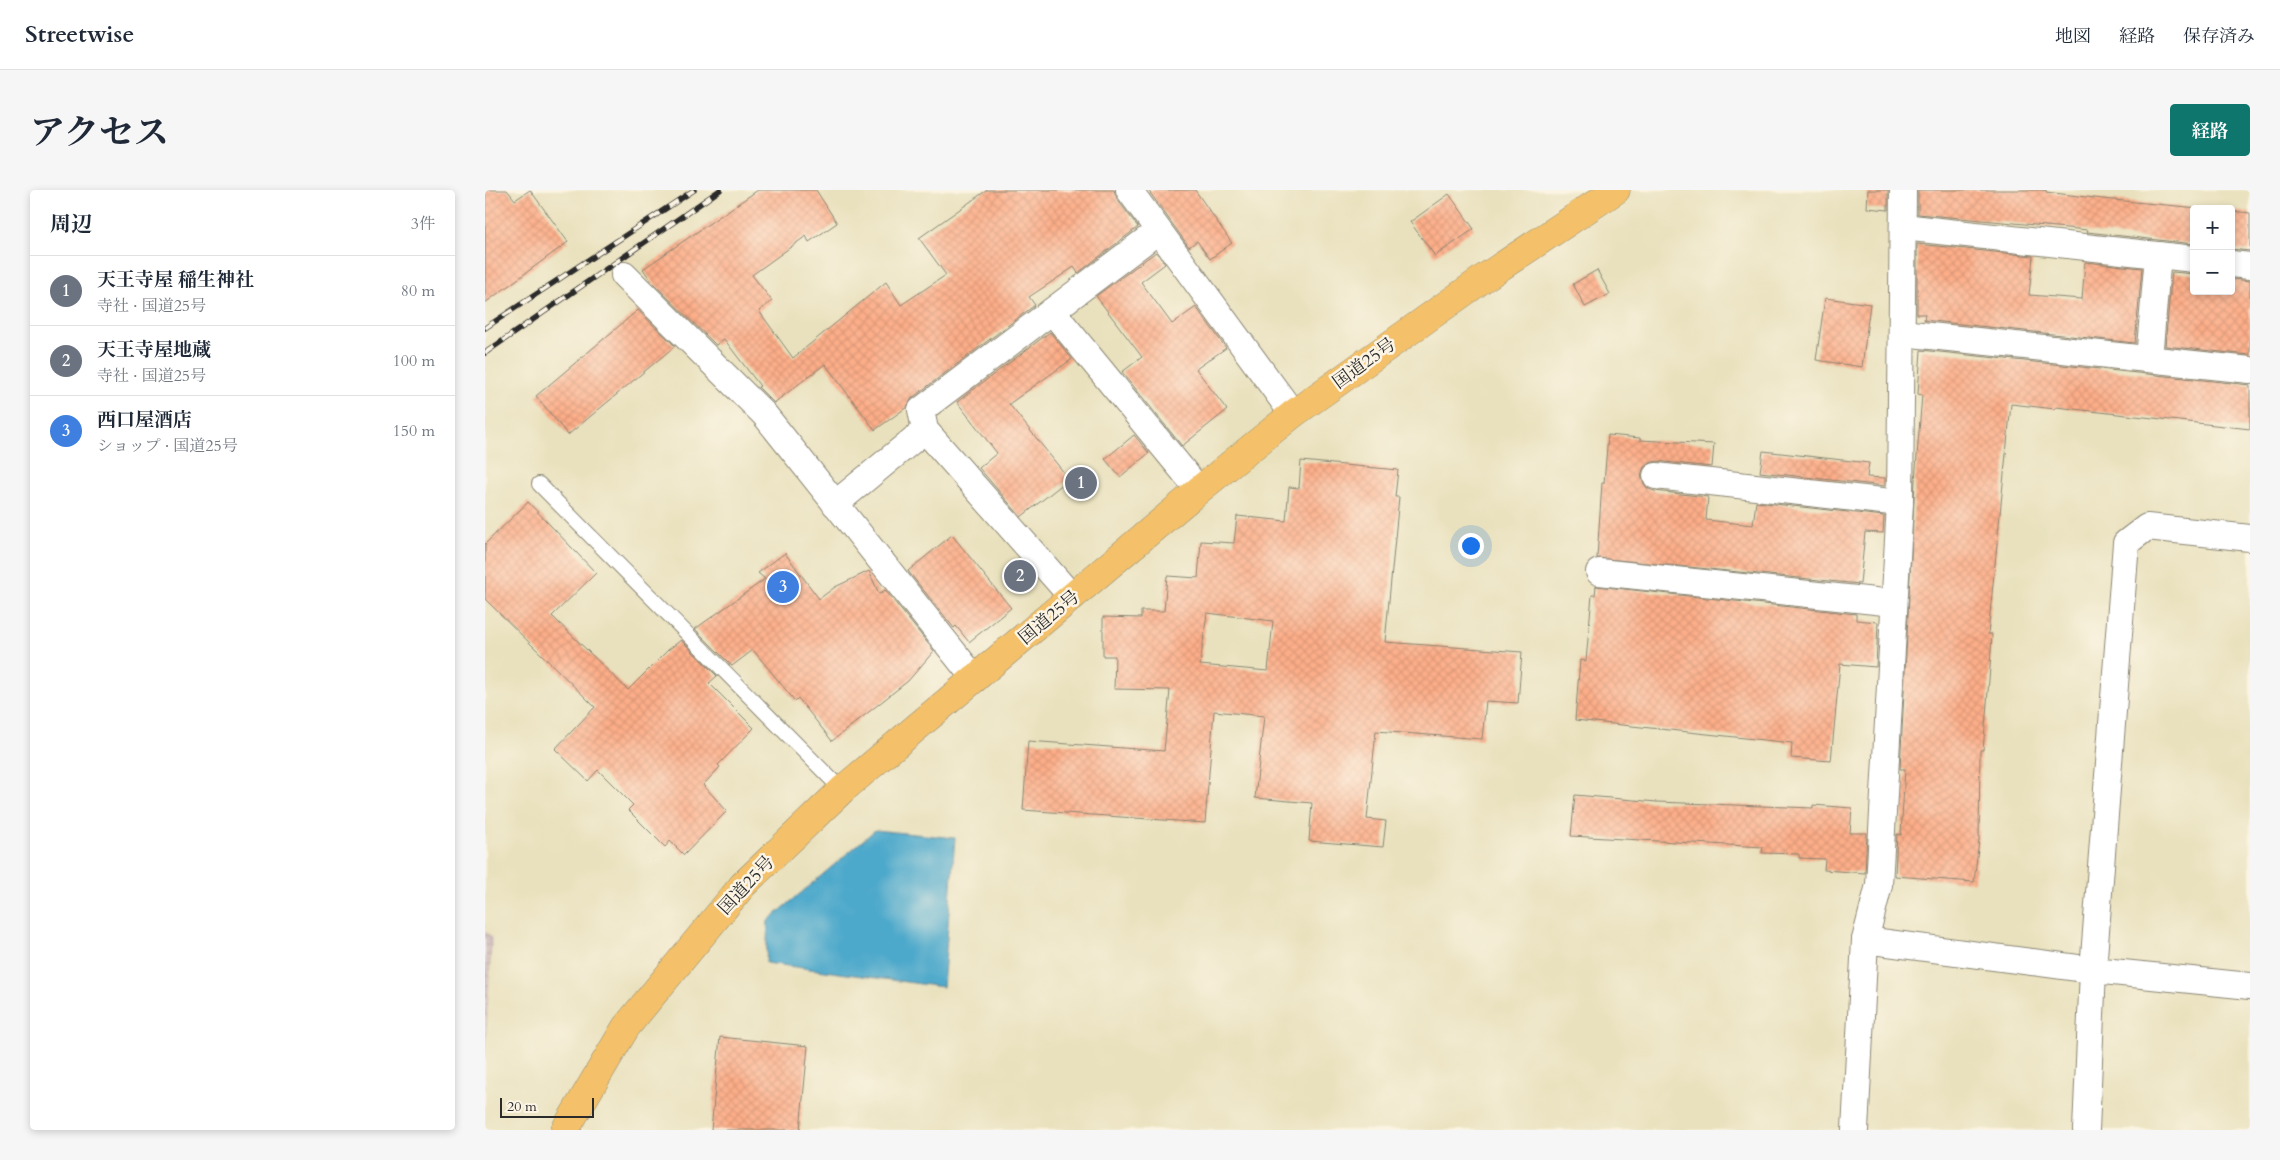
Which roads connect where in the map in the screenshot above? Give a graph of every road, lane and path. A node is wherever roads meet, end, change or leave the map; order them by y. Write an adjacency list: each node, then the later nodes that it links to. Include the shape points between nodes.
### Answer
1 (1129, 190): 5 (street)
2 (1616, 190): 15 (highway, 国道25号, via 1484,278)
3 (1903, 190): 4 (street)
4 (1903, 227): 6 (street); 12 (street)
5 (1157, 231): 11 (street); 15 (street)
6 (2158, 255): 7 (street); 13 (street)
7 (2190, 259)
8 (2235, 264): 9 (street)
9 (2250, 266)
10 (624, 275): 21 (street, via 764,414)
11 (1052, 311): 16 (street, via 921,410); 19 (street)
12 (1902, 333): 13 (street); 20 (street)
13 (2149, 359): 14 (street)
14 (2250, 370)
15 (1293, 414): 19 (highway, 国道25号)
16 (925, 430): 21 (street); 24 (street)
17 (1656, 476): 20 (street)
18 (539, 484): 27 (lane)
19 (1199, 490): 24 (highway, 国道25号)
20 (1900, 502): 25 (street)
21 (835, 504): 26 (street)
22 (2250, 538): 29 (street, via 2147,527 2126,543)
23 (1599, 572): 25 (street)
24 (1072, 597): 26 (highway, 国道25号)
25 (1894, 603): 28 (street, via 1879,884)
26 (975, 679): 27 (highway, 国道25号)
27 (842, 790): 31 (highway, 国道25号, via 743,885 626,1027)
28 (1865, 940): 29 (street); 32 (street)
29 (2093, 970): 30 (street); 33 (street)
30 (2250, 986)
31 (565, 1130)
32 (1855, 1130)
33 (2086, 1130)

